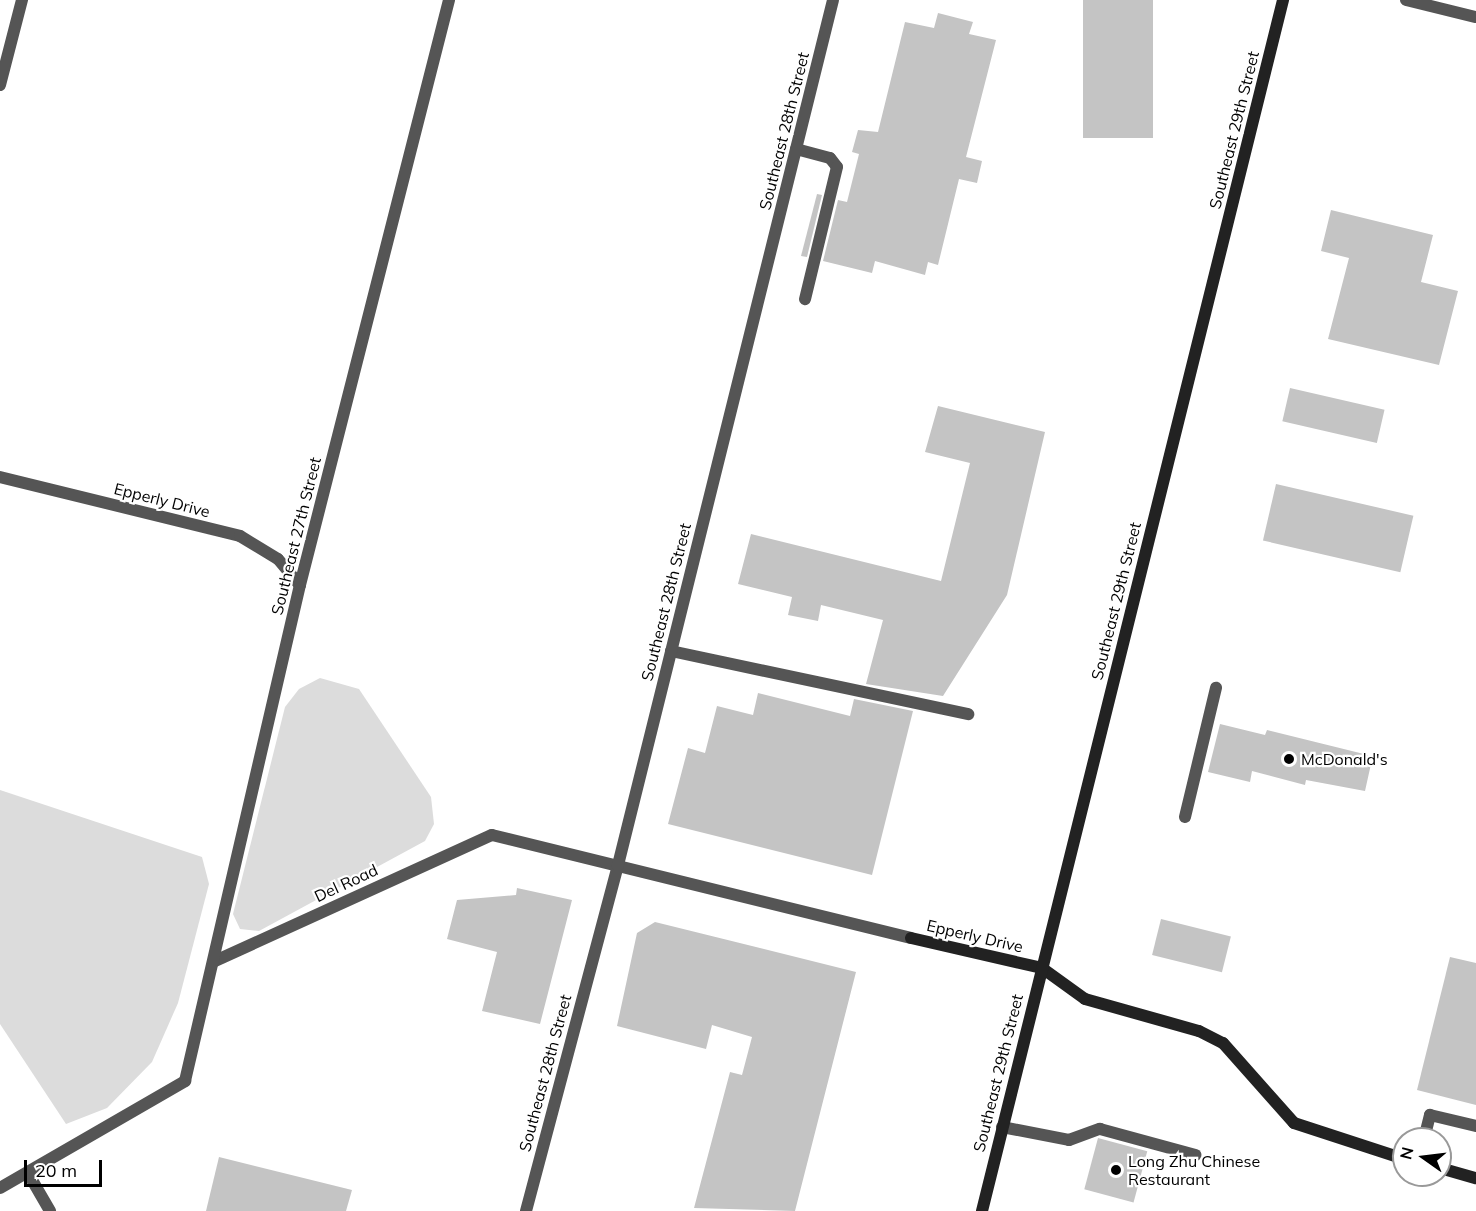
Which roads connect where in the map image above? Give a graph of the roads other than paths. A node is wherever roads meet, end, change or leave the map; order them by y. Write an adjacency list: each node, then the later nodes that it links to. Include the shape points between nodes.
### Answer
1 (22, 0): 7 (street)
2 (449, 0): 11 (street, Southeast 27th Street)
3 (833, 0): 8 (street, Southeast 28th Street)
4 (1283, 0): 20 (main road, Southeast 29th Street)
5 (1406, 0): 6 (street)
6 (1476, 17)
7 (0, 86)
8 (796, 149): 9 (street, via 830,158 837,167); 12 (street, Southeast 28th Street)
9 (805, 299)
10 (0, 477): 11 (street, Epperly Drive, via 240,536 278,559)
11 (300, 585): 19 (street, Southeast 27th Street)
12 (671, 651): 14 (street); 17 (street, Southeast 28th Street)
13 (1216, 688): 15 (street)
14 (968, 714)
15 (1185, 818)
16 (492, 835): 17 (street, Epperly Drive); 19 (street, Del Road)
17 (618, 865): 18 (street, Epperly Drive); 31 (street, Southeast 28th Street)
18 (910, 938): 20 (main road, Epperly Drive)
19 (215, 961): 27 (street, Southeast 27th Street, via 184,1081)
20 (1042, 968): 21 (main road, Southeast 29th Street); 25 (main road, Epperly Drive, via 1085,999 1199,1031 1223,1043 1294,1124)
21 (1002, 1126): 24 (street, via 1069,1140 1100,1129); 32 (main road, Southeast 29th Street)
22 (1476, 1126): 23 (street, via 1430,1115)
23 (1427, 1127)
24 (1196, 1155)
25 (1392, 1155)
26 (1452, 1171): 28 (main road)
27 (28, 1173): 29 (street); 30 (street)
28 (1476, 1178)
29 (0, 1188)
30 (50, 1211)
31 (526, 1211)
32 (982, 1211)

